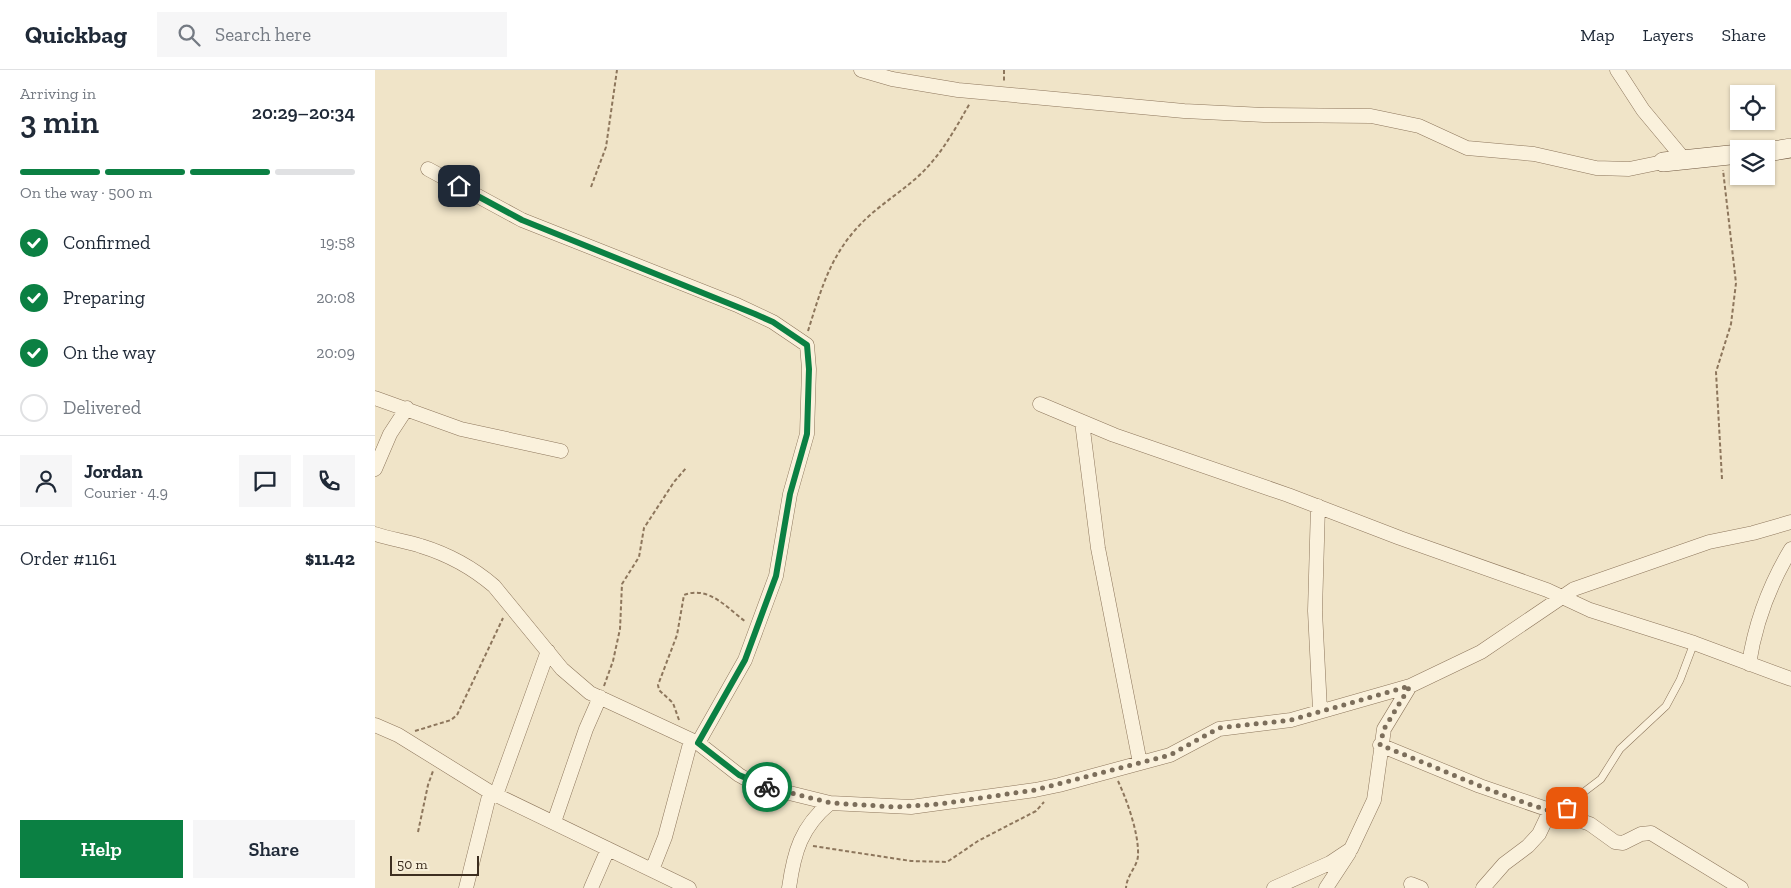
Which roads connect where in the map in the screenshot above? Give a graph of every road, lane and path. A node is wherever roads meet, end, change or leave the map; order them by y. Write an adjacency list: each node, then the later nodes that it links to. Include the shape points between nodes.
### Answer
1 (617, 70): 11 (path, via 606,147)
2 (861, 70): 4 (street, via 892,80)
3 (1617, 70): 8 (street, via 1643,110)
4 (976, 91): 9 (street, via 1184,111 1371,116 1419,126 1467,148 1535,154 1579,166 1629,169); 12 (path, via 947,143 931,163 868,216 838,253 823,282)
5 (1791, 148): 6 (street)
6 (1775, 151)
7 (1730, 154): 8 (street); 20 (path, via 1723,183 1736,283 1731,324 1716,372)
8 (1683, 158): 9 (street)
9 (1663, 162)
10 (428, 169): 12 (street, via 522,220 737,305 773,322)
11 (591, 187)
12 (804, 342): 27 (street, via 809,354 807,434 790,494 776,576)
13 (375, 398): 15 (street)
14 (1040, 404): 16 (street)
15 (407, 408): 17 (street, via 461,428); 19 (street, via 390,434)
16 (1082, 422): 21 (street); 40 (street, via 1098,548)
17 (561, 451)
18 (686, 468): 33 (path, via 644,528 639,557 622,584 620,628)
19 (375, 469)
20 (1722, 479)
21 (1318, 506): 25 (street); 34 (street, via 1315,611)
22 (1791, 522): 25 (street, via 1709,542 1583,586)
23 (375, 534): 26 (street, via 449,557 481,575)
24 (1791, 549): 30 (street, via 1764,606)
25 (1561, 597): 28 (street, via 1590,610); 32 (street, via 1481,652)
26 (510, 605): 29 (street); 36 (path, via 457,715 451,720)
27 (757, 630): 37 (street, via 745,660); 37 (path, via 714,597 684,594 677,635 657,687 673,703)
28 (1694, 643): 30 (street); 46 (lane, via 1666,706 1620,749 1599,782 1572,801)
29 (548, 651): 33 (street, via 569,676); 43 (street)
30 (1749, 664): 31 (street)
31 (1791, 679)
32 (1410, 686): 34 (street); 38 (street, via 1384,729)
33 (600, 697): 37 (street); 47 (street)
34 (1320, 710): 40 (street, via 1291,720 1219,728 1170,755)
35 (375, 724): 36 (street)
36 (398, 735): 39 (street)
37 (691, 740): 44 (street, via 757,784); 52 (street, via 665,837)
38 (1380, 745): 45 (street); 51 (street, via 1374,800)
39 (438, 760): 43 (street); 48 (path, via 427,785)
40 (1140, 762): 41 (street)
41 (1112, 770): 42 (street); 57 (path, via 1128,808 1138,854)
42 (1051, 787): 44 (street, via 911,807); 49 (path, via 1036,811 947,862)
43 (493, 793): 47 (street); 53 (street)
44 (831, 803): 49 (street, via 811,821)
45 (1550, 811): 46 (street); 60 (street, via 1539,834 1504,864)
46 (1565, 815): 61 (street, via 1590,824 1619,844 1651,833)
47 (553, 822): 50 (street)
48 (417, 832)
49 (799, 844): 56 (street)
50 (607, 849): 52 (street); 54 (street)
51 (1351, 849): 58 (street, via 1330,863); 59 (street)
52 (652, 870): 55 (street)
53 (466, 888)
54 (591, 888)
55 (689, 888)
56 (789, 888)
57 (1126, 888)
58 (1274, 888)
59 (1327, 888)
60 (1483, 888)
61 (1741, 888)

